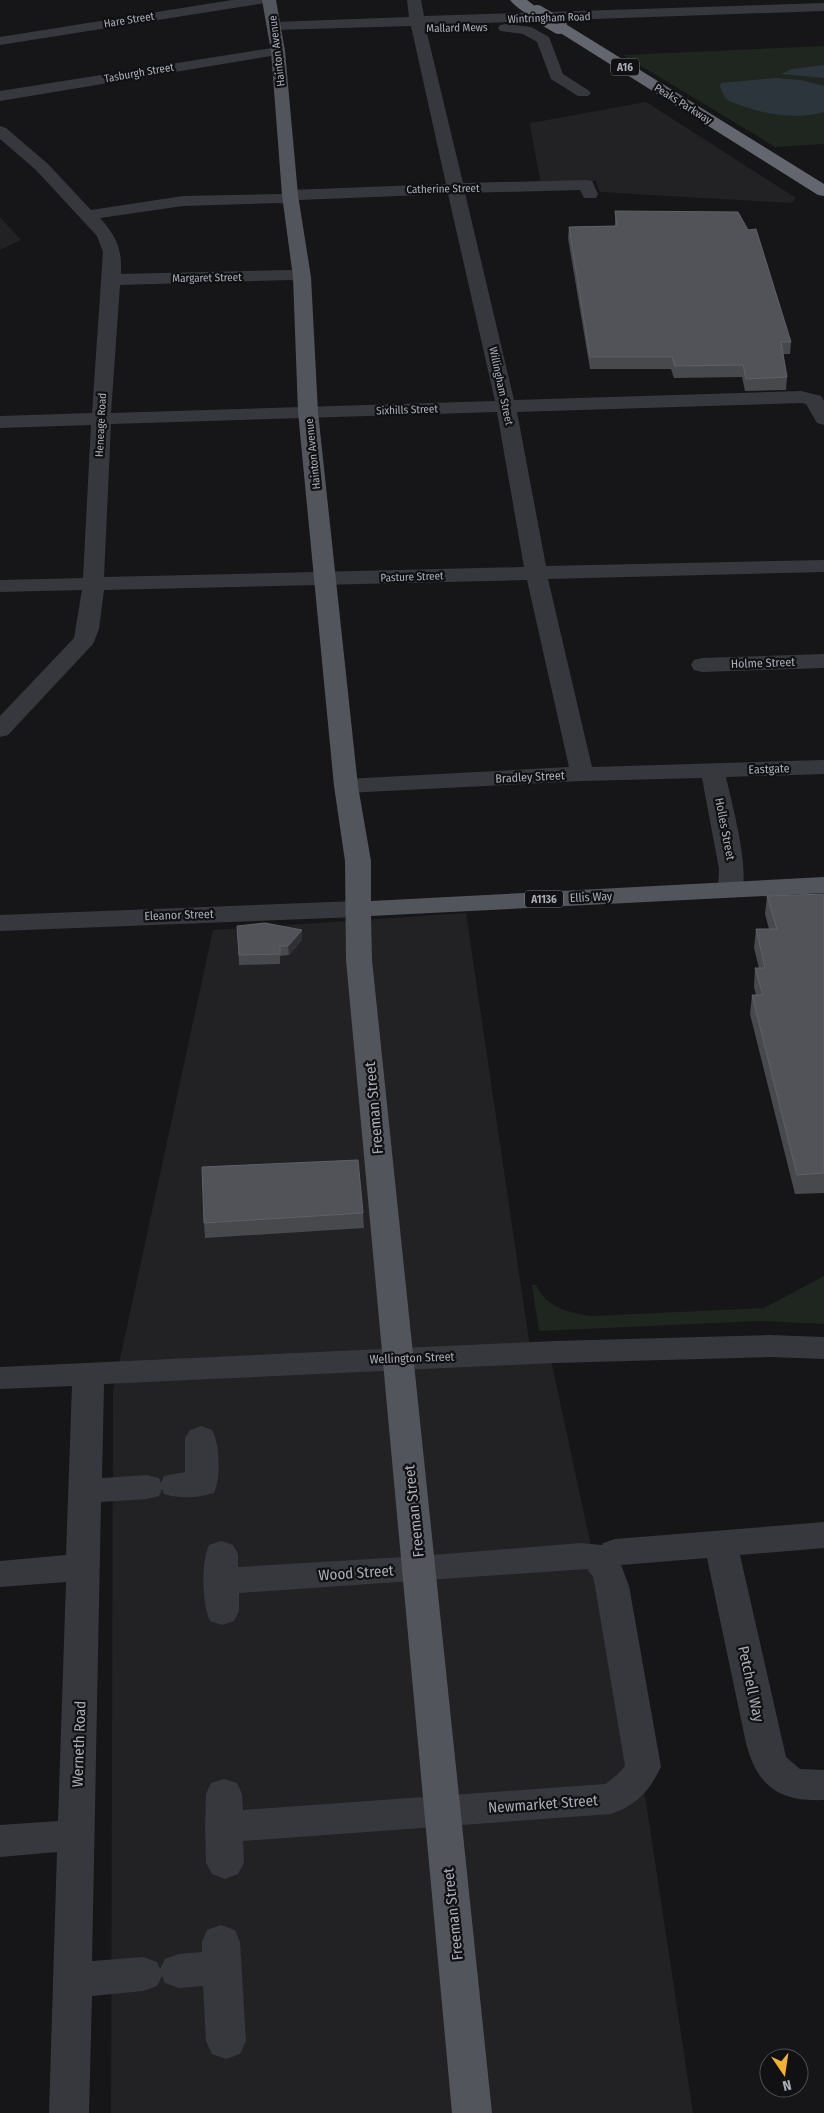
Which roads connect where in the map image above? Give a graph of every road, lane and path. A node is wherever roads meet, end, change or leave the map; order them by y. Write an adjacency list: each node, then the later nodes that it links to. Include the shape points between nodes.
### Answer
1 (259, 0): 9 (street, Hare Street)
2 (269, 0): 7 (main road, Hainton Avenue)
3 (414, 0): 8 (street, Willingham Street)
4 (517, 0): 15 (highway, Peaks Parkway / A16, bridge)
5 (815, 0): 6 (street)
6 (824, 6): 8 (street, Wintringham Road)
7 (274, 26): 8 (street, Wintringham Road); 10 (main road, Hainton Avenue)
8 (417, 26): 11 (street, Mallard Mews, via 497,27 533,33 544,40 556,76); 14 (street, Willingham Street)
9 (0, 41)
10 (278, 51): 12 (street, Tasburgh Street); 17 (main road, Hainton Avenue)
11 (583, 93)
12 (0, 96)
13 (0, 131): 18 (street, Heneage Road, via 42,167)
14 (456, 188): 16 (street, Catherine Street, via 586,185); 17 (street, Catherine Street); 21 (street, Willingham Street)
15 (824, 191)
16 (590, 194)
17 (290, 197): 18 (street, Catherine Street, via 183,201); 19 (main road, Hainton Avenue)
18 (88, 215): 20 (street, Heneage Road, via 105,234 112,252)
19 (302, 277): 20 (street, Margaret Street); 22 (main road, Hainton Avenue)
20 (112, 280): 23 (street, Heneage Road)
21 (506, 406): 22 (street, Sixhills Street); 24 (street, Sixhills Street, via 801,397 814,400); 27 (street, Willingham Street)
22 (308, 412): 23 (street, Sixhills Street); 28 (main road, Hainton Avenue)
23 (102, 419): 25 (street, Sixhills Street); 29 (street, Heneage Road)
24 (824, 419)
25 (0, 422)
26 (824, 566): 27 (street, Pasture Street)
27 (536, 572): 28 (street, Pasture Street); 36 (street, Willingham Street)
28 (326, 579): 29 (street, Pasture Street); 37 (main road, Hainton Avenue)
29 (93, 584): 30 (street, Pasture Street); 33 (street, Heneage Road, via 85,639)
30 (0, 586)
31 (824, 661): 32 (street, Holme Street)
32 (702, 665)
33 (0, 730)
34 (824, 767): 35 (street, Eastgate)
35 (714, 770): 36 (street, Bradley Street); 39 (street, Holles Street, via 732,869)
36 (582, 774): 37 (street, Bradley Street)
37 (346, 786): 40 (main road, Hainton Avenue, via 358,861)
38 (824, 885): 39 (main road, Ellis Way / A1136)
39 (731, 888): 40 (main road, Ellis Way / A1136)
40 (358, 909): 41 (street, Eleanor Street); 43 (main road, Freeman Street, via 359,960)
41 (0, 923)
42 (824, 1348): 43 (street, Wellington Street, via 718,1346)
43 (398, 1358): 44 (street, Wellington Street); 52 (main road, Freeman Street)
44 (88, 1374): 45 (street, Wellington Street); 47 (street, Werneth Road)
45 (0, 1378)
46 (201, 1438): 47 (street, via 182,1488)
47 (85, 1491): 51 (street, Werneth Road)
48 (824, 1535): 49 (street)
49 (721, 1544): 50 (street); 55 (street, Petchell Way, via 771,1765 786,1779 801,1786)
50 (598, 1554): 52 (street, Wood Street); 56 (street, Newmarket Street, via 612,1586 643,1768 636,1780 626,1791 611,1799)
51 (84, 1567): 53 (street); 57 (street, Werneth Road)
52 (420, 1569): 54 (street, Wood Street); 56 (main road, Freeman Street)
53 (0, 1574)
54 (221, 1582)
55 (824, 1786)
56 (443, 1812): 59 (street, Newmarket Street, via 224,1810); 63 (main road, Freeman Street)
57 (75, 1835): 58 (street); 60 (street, Werneth Road)
58 (0, 1840)
59 (225, 1863)
60 (73, 1980): 61 (street, via 161,1972 221,1955); 62 (street, Werneth Road)
61 (226, 2041)
62 (69, 2113)
63 (472, 2113)

